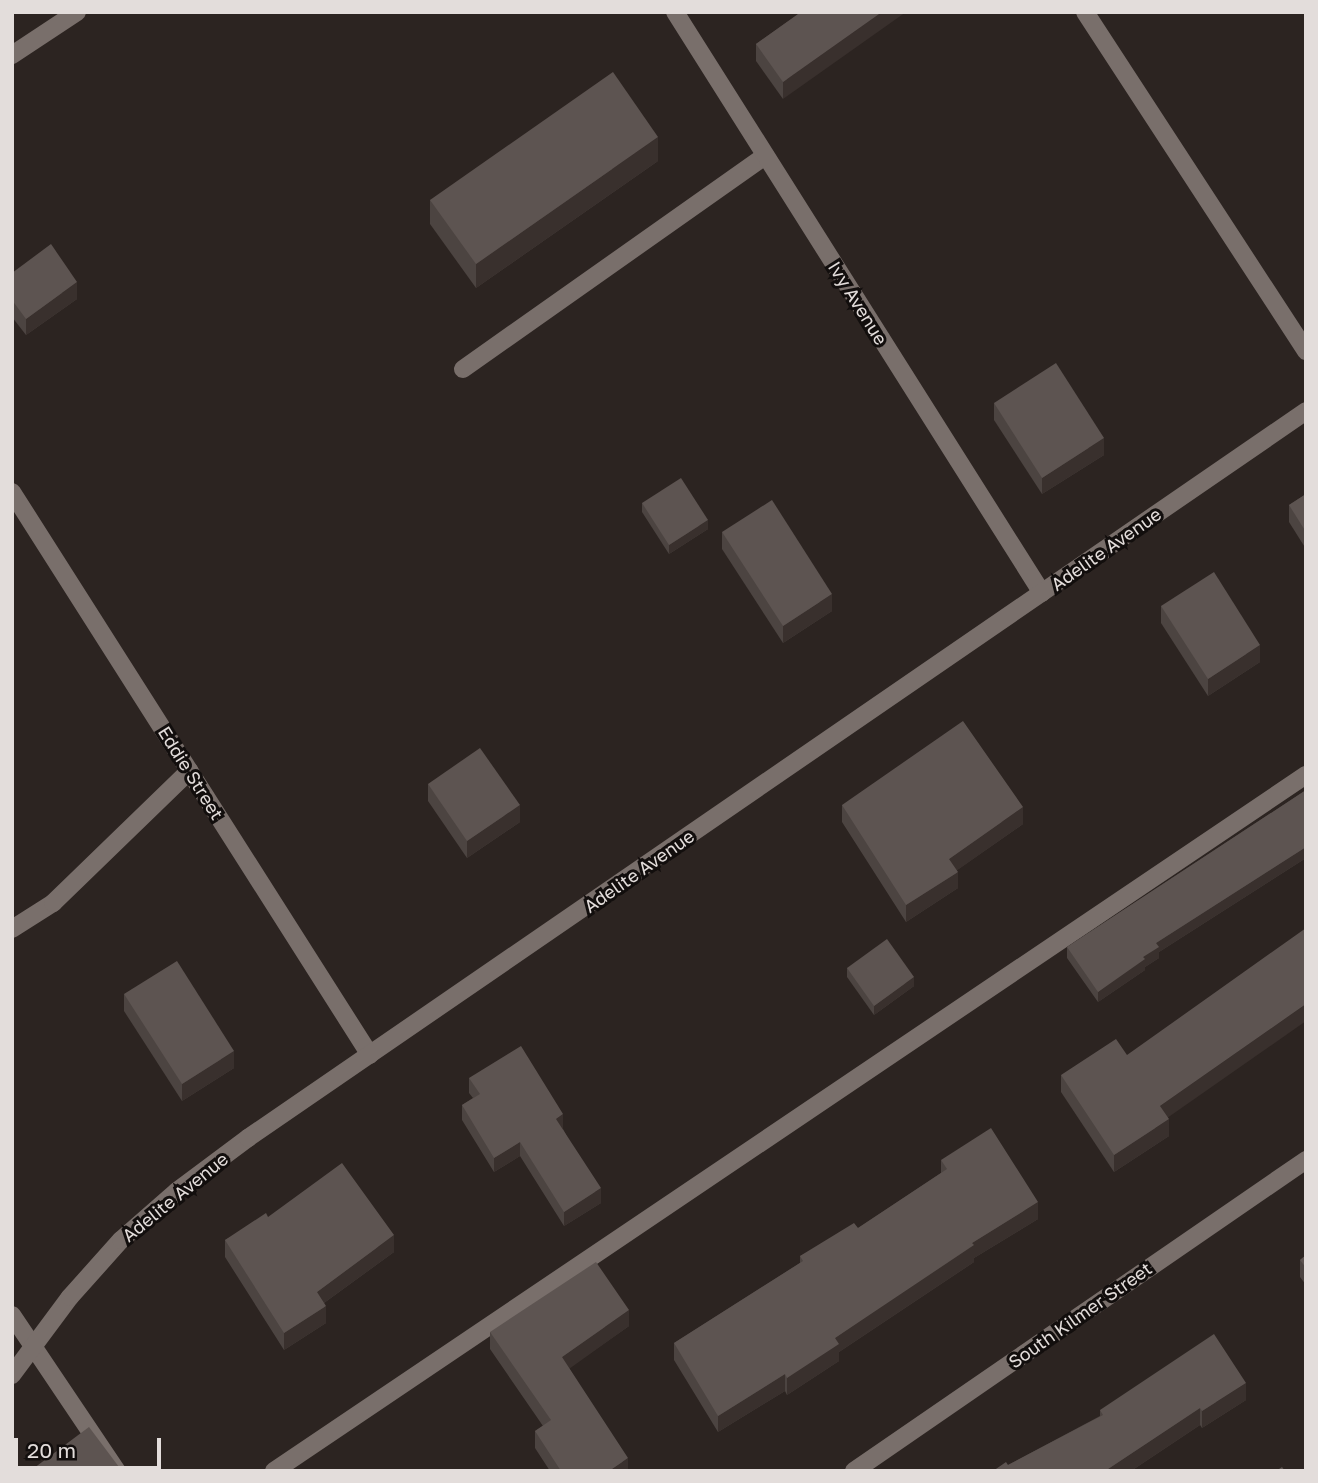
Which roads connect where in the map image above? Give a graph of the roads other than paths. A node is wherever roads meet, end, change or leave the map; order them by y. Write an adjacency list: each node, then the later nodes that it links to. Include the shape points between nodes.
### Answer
1 (77, 12): 4 (street)
2 (675, 12): 5 (street, Ivy Avenue)
3 (1085, 12): 6 (street)
4 (12, 55)
5 (765, 156): 7 (street); 10 (street, Ivy Avenue)
6 (1306, 351)
7 (463, 369)
8 (1306, 411): 10 (street, Adelite Avenue)
9 (12, 492): 11 (street, Eddie Street)
10 (1042, 593): 14 (street, Adelite Avenue)
11 (189, 771): 13 (street, via 53,902); 14 (street, Eddie Street)
12 (1306, 775): 20 (street)
13 (12, 929)
14 (370, 1055): 17 (street, Adelite Avenue, via 177,1191 121,1240)
15 (1306, 1160): 21 (street, South Kilmer Street)
16 (12, 1315): 17 (street)
17 (33, 1348): 18 (street, Adelite Avenue); 19 (street)
18 (12, 1376)
19 (117, 1471)
20 (274, 1471)
21 (854, 1471)

